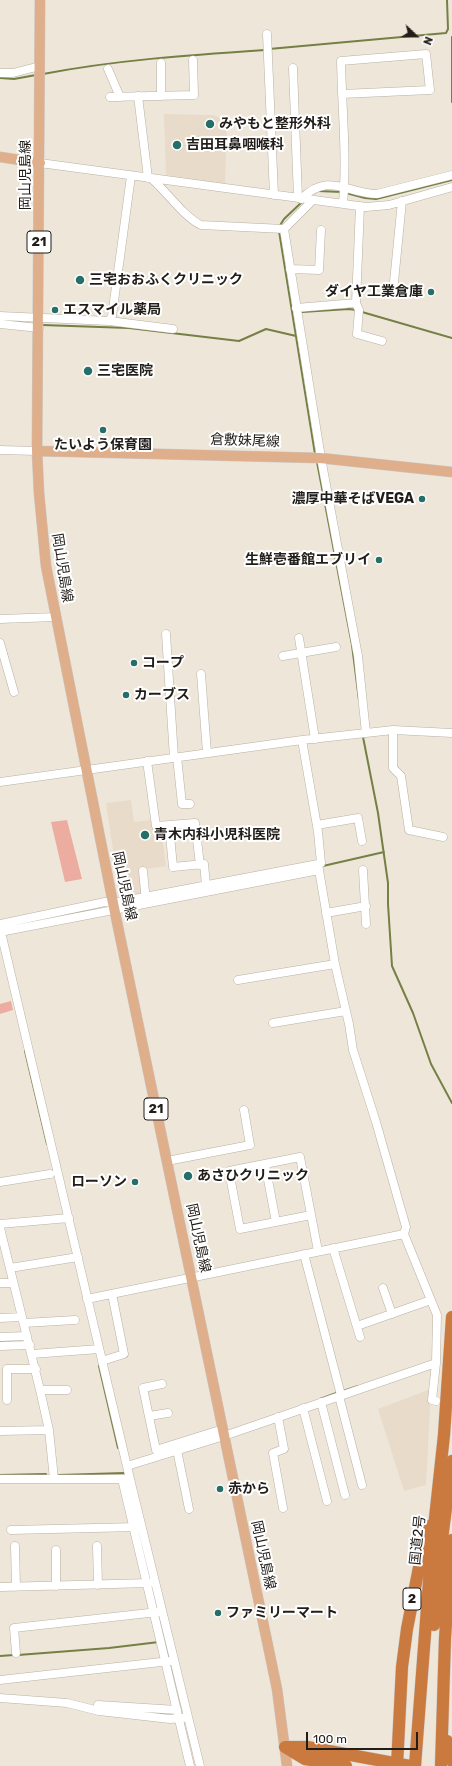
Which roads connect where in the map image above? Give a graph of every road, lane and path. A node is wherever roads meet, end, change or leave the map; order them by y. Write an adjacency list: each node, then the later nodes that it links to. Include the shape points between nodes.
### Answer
1 (40, 0): 7 (main road, 岡山児島線 / 21)
2 (267, 34): 21 (street)
3 (193, 60): 11 (street, via 194,95)
4 (160, 63): 11 (street)
5 (293, 68): 23 (street)
6 (108, 69): 13 (street)
7 (40, 72): 8 (street); 15 (main road, 岡山児島線 / 21)
8 (0, 73)
9 (342, 94): 9 (street, via 341,62 426,54 430,90); 20 (street)
10 (138, 96): 11 (street); 13 (street); 18 (street)
11 (161, 96)
12 (110, 97): 13 (street)
13 (120, 97)
14 (0, 157): 15 (main road)
15 (40, 163): 17 (street); 34 (main road, 岡山児島線 / 21)
16 (452, 175): 22 (street)
17 (131, 176): 18 (street); 33 (street, via 112,316)
18 (150, 178): 21 (street); 26 (street, via 165,190 193,221 201,225)
19 (452, 187): 22 (street)
20 (344, 190): 22 (street); 23 (street, via 325,185 310,190); 24 (street)
21 (274, 195): 23 (street)
22 (398, 196): 25 (street, via 380,207); 29 (street)
23 (305, 199): 24 (street); 26 (street)
24 (343, 204): 25 (street)
25 (360, 206): 30 (street)
26 (280, 229): 28 (street)
27 (321, 230): 28 (street, via 319,270)
28 (290, 269): 31 (street)
29 (393, 292)
30 (356, 303): 31 (street); 37 (street, via 359,310 357,334)
31 (296, 308): 40 (street)
32 (0, 316): 34 (street)
33 (109, 321): 34 (street); 36 (street)
34 (39, 323): 35 (street); 39 (main road, 岡山児島線 / 21)
35 (0, 324)
36 (174, 329)
37 (382, 341)
38 (0, 450): 39 (street)
39 (37, 451): 40 (main road, 倉敷妹尾線); 42 (main road, 岡山児島線 / 21, via 46,566)
40 (318, 458): 41 (main road, 倉敷妹尾線); 53 (street, via 358,656)
41 (452, 472)
42 (56, 617): 43 (street); 60 (main road, 岡山児島線 / 21)
43 (0, 619)
44 (166, 634): 58 (street)
45 (299, 638): 48 (street)
46 (0, 643): 51 (street)
47 (336, 647): 48 (street)
48 (301, 653): 49 (street); 55 (street)
49 (284, 656)
50 (201, 674): 57 (street)
51 (14, 692)
52 (393, 730): 53 (street); 54 (street); 65 (street, via 393,768 401,776 409,830)
53 (366, 733): 55 (street)
54 (452, 733)
55 (315, 738): 56 (street)
56 (302, 740): 57 (street); 64 (street)
57 (207, 753): 58 (street)
58 (175, 758): 59 (street); 62 (street, via 182,804)
59 (147, 761): 60 (street); 63 (street, via 156,826)
60 (86, 770): 61 (street); 74 (main road, 岡山児島線 / 21)
61 (0, 782)
62 (190, 804)
63 (169, 825): 67 (street, via 195,823); 67 (street, via 173,867)
64 (317, 825): 66 (street, via 358,818); 68 (street, via 321,863)
65 (443, 837)
66 (362, 841)
67 (200, 865): 72 (street, via 204,864)
68 (319, 867): 71 (street); 76 (street)
69 (363, 870): 75 (street)
70 (143, 871): 73 (street)
71 (245, 881): 72 (street); 73 (street)
72 (206, 885): 73 (street)
73 (146, 900): 74 (street)
74 (114, 906): 78 (street); 84 (main road, 岡山児島線 / 21)
75 (366, 906): 76 (street); 77 (street)
76 (326, 913): 79 (street)
77 (366, 924)
78 (0, 929): 89 (street)
79 (334, 964): 80 (street); 81 (street)
80 (238, 980)
81 (346, 1011): 82 (street); 93 (street, via 353,1050 406,1227)
82 (273, 1023)
83 (244, 1110): 84 (street, via 250,1145)
84 (167, 1161): 100 (main road, 岡山児島線 / 21)
85 (265, 1164): 88 (street, via 300,1157); 90 (street); 90 (street, via 229,1171 240,1229)
86 (50, 1174): 87 (street)
87 (0, 1182)
88 (311, 1215): 90 (street); 96 (street)
89 (66, 1219): 91 (street); 98 (street)
90 (276, 1222)
91 (0, 1224)
92 (0, 1228): 94 (street)
93 (404, 1234): 95 (street); 106 (street)
94 (2, 1243): 99 (street)
95 (333, 1248): 96 (street); 112 (street)
96 (318, 1251): 97 (street)
97 (304, 1254): 100 (street); 126 (street)
98 (75, 1258): 99 (street); 105 (street)
99 (10, 1268): 102 (street)
100 (191, 1276): 104 (street); 136 (main road, 岡山児島線 / 21)
101 (0, 1283): 102 (street)
102 (13, 1283): 110 (street)
103 (384, 1288): 107 (street)
104 (112, 1294): 105 (street); 120 (street, via 124,1354)
105 (87, 1299): 118 (street)
106 (431, 1300): 107 (street); 121 (street, via 437,1315)
107 (392, 1314): 112 (street)
108 (452, 1317): 137 (highway, 国道2号 / 2)
109 (0, 1318): 110 (street)
110 (23, 1320): 111 (street); 113 (street)
111 (75, 1320)
112 (357, 1326): 115 (street)
113 (27, 1336): 114 (street); 116 (street)
114 (0, 1337)
115 (360, 1337)
116 (30, 1345): 117 (street); 119 (street)
117 (0, 1346)
118 (97, 1349): 119 (street); 120 (street)
119 (32, 1354): 122 (street)
120 (102, 1361): 141 (street)
121 (436, 1363): 126 (street); 128 (street, via 432,1400)
122 (36, 1369): 124 (street); 127 (street, via 7,1369)
123 (162, 1384): 132 (street, via 143,1388)
124 (40, 1390): 125 (street); 134 (street)
125 (67, 1390)
126 (340, 1394): 129 (street); 145 (street)
127 (7, 1400)
128 (436, 1401)
129 (320, 1402): 130 (street); 146 (street)
130 (303, 1408): 133 (street); 147 (street)
131 (168, 1413): 132 (street)
132 (149, 1416): 138 (street, via 156,1450)
133 (278, 1417): 136 (street); 148 (street, via 284,1449 273,1452)
134 (49, 1430): 135 (street); 143 (street)
135 (0, 1431)
136 (223, 1432): 138 (street); 139 (street); 171 (main road, 岡山児島線 / 21, via 276,1689)
137 (444, 1434): 167 (highway, 国道2号 / 2, via 431,1555); 173 (highway, 2, via 407,1629)
138 (166, 1450): 139 (street); 141 (street)
139 (177, 1450): 149 (street)
140 (452, 1461): 167 (highway, 国道2号 / 2)
141 (127, 1466): 144 (street)
142 (0, 1479): 143 (street)
143 (54, 1479): 144 (street)
144 (126, 1479): 150 (street)
145 (362, 1485)
146 (345, 1495)
147 (327, 1501)
148 (283, 1508)
149 (189, 1509)
150 (138, 1527): 151 (street); 156 (street)
151 (12, 1530)
152 (452, 1540): 165 (highway)
153 (15, 1546): 160 (street)
154 (97, 1546): 157 (street)
155 (56, 1550): 158 (street)
156 (151, 1583): 157 (street); 161 (street)
157 (98, 1585): 158 (street)
158 (56, 1586): 160 (street)
159 (1, 1587): 160 (street)
160 (16, 1587)
161 (158, 1612): 162 (street, via 14,1628); 163 (street); 163 (street, via 160,1642)
162 (16, 1652)
163 (170, 1661): 164 (street); 169 (street); 170 (street)
164 (0, 1680)
165 (443, 1680): 172 (highway, via 446,1692 448,1753); 181 (highway)
166 (0, 1698): 170 (street, via 67,1703 99,1711)
167 (423, 1701): 179 (highway, 国道2号 / 2); 180 (highway, 国道2号 / 2)
168 (98, 1705): 169 (street)
169 (176, 1710): 170 (street)
170 (183, 1718): 174 (street); 175 (street)
171 (285, 1747): 173 (highway, via 307,1746); 176 (main road, 岡山児島線 / 21); 177 (highway, via 305,1760)
172 (452, 1761)
173 (397, 1764): 178 (highway)
174 (190, 1766)
175 (200, 1766)
176 (287, 1766)
177 (346, 1766)
178 (410, 1766)
179 (415, 1766)
180 (423, 1766)
181 (441, 1766)

